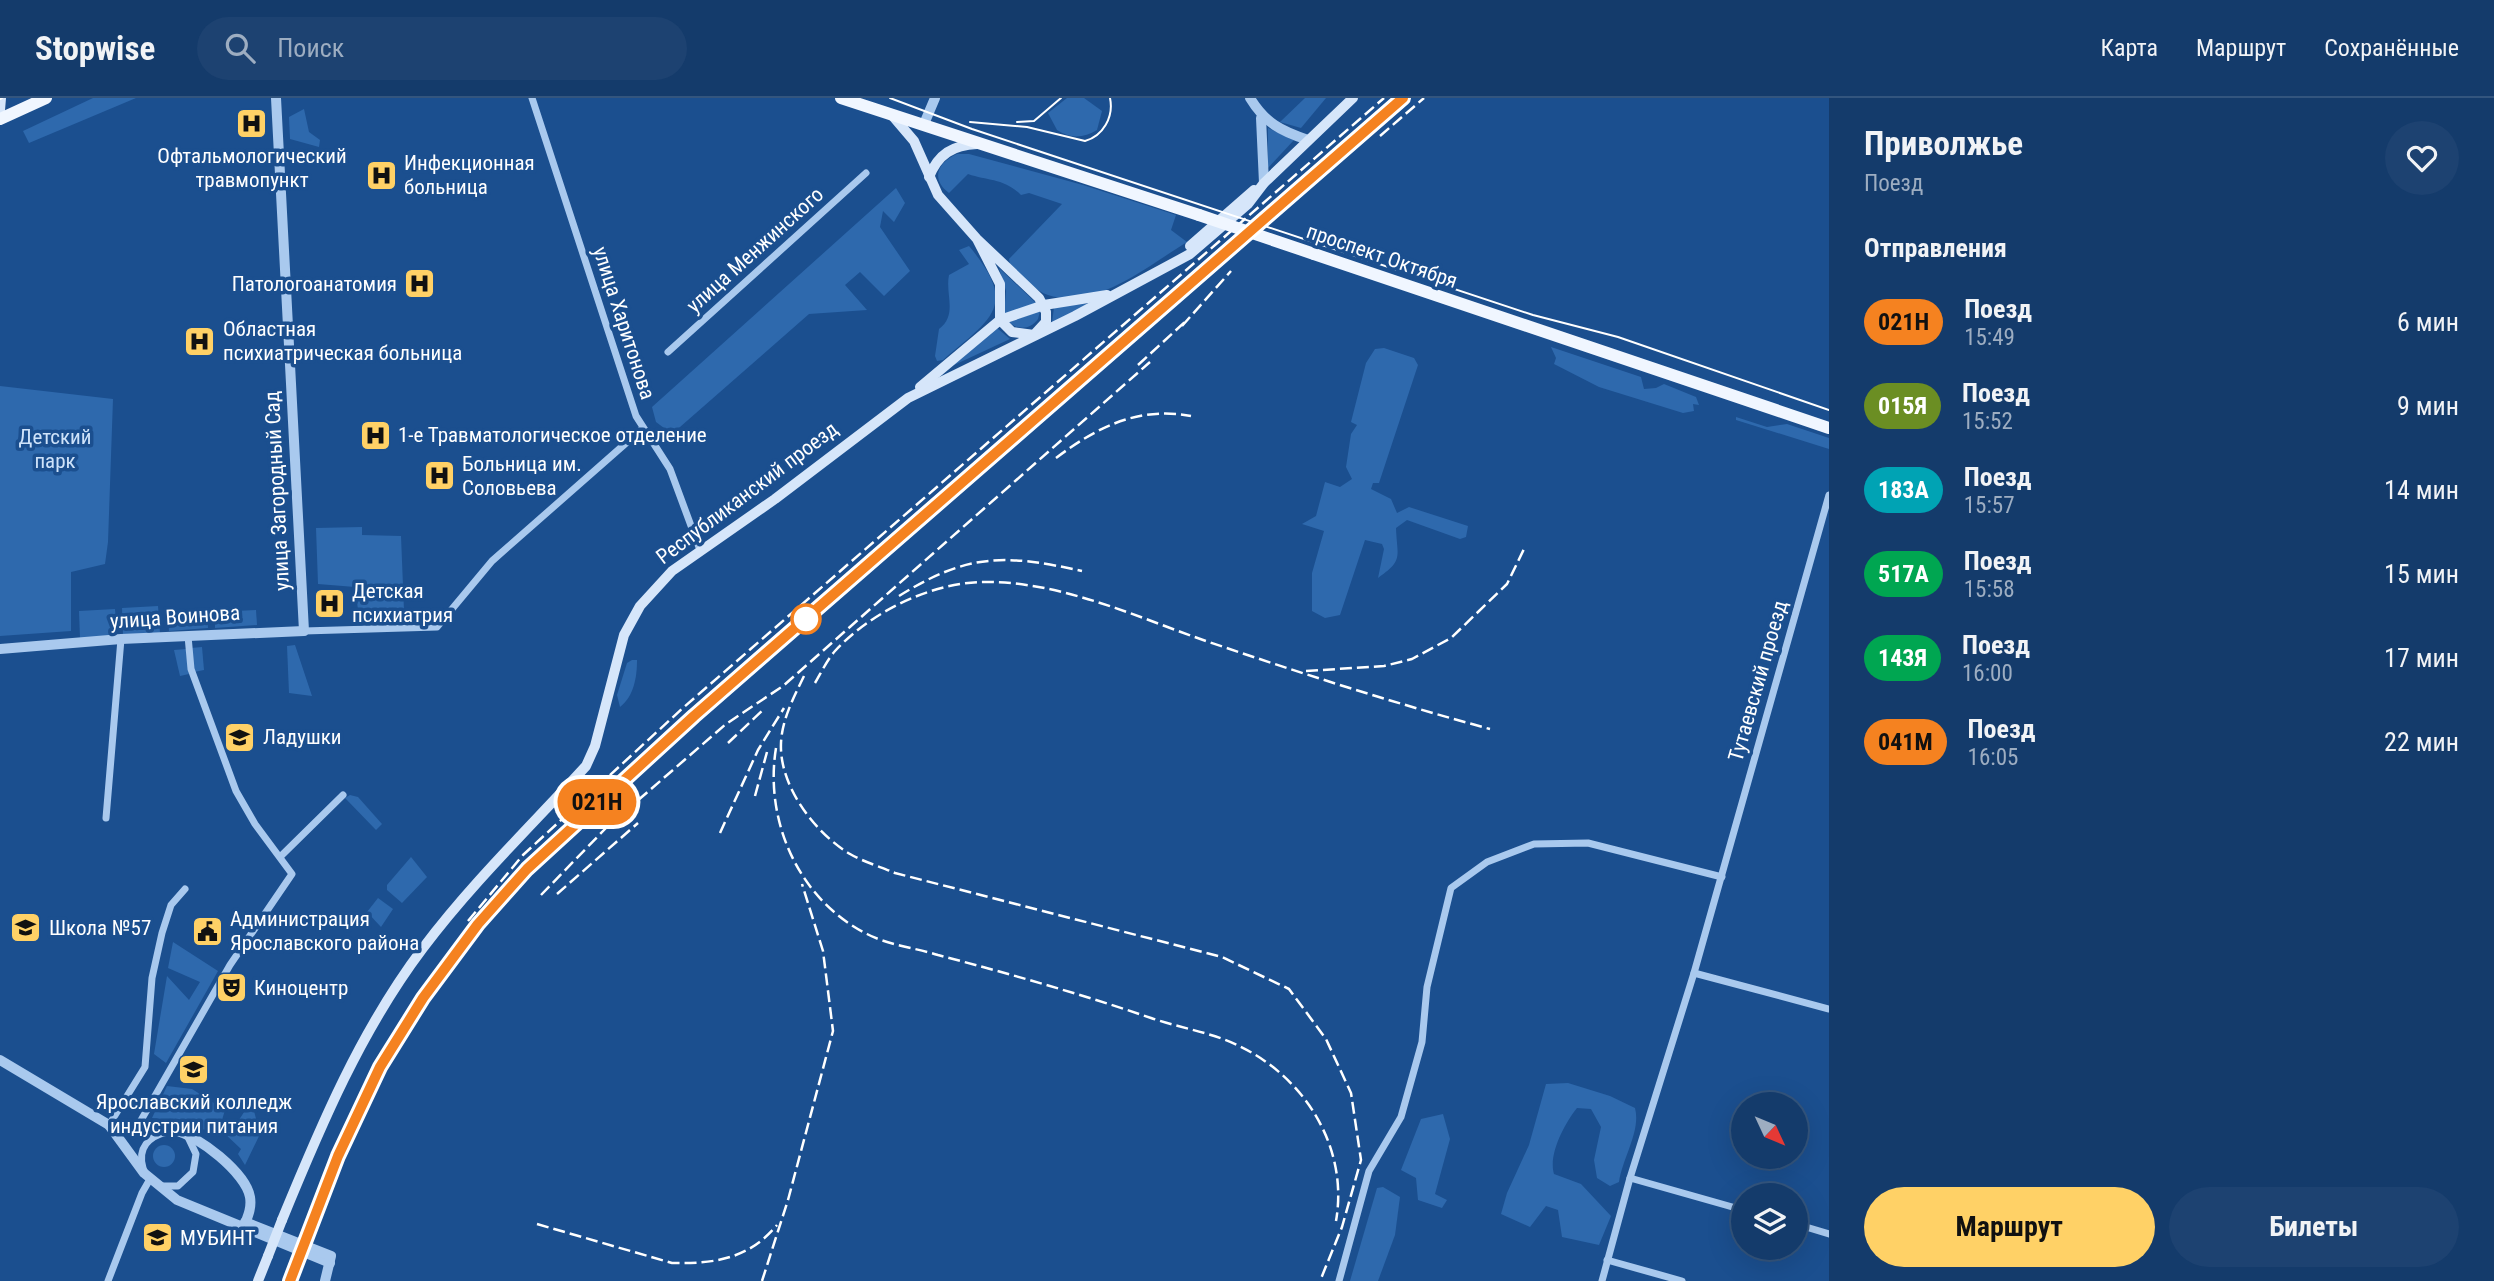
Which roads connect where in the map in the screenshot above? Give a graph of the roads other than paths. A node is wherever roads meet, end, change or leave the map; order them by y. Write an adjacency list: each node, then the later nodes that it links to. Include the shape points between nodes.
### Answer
1 (1, 98): 10 (main road)
2 (47, 98): 13 (main road)
3 (275, 98): 32 (street, улица Загородный Сад)
4 (532, 98): 29 (street, улица Харитонова)
5 (841, 98): 11 (main road, проспект Октября)
6 (935, 98): 14 (street)
7 (1250, 98): 12 (street)
8 (1340, 98): 15 (main road, Республиканский проезд)
9 (1353, 98): 15 (main road, Республиканский проезд)
10 (0, 110)
11 (891, 114): 14 (main road, проспект Октября); 19 (main road, via 914,141)
12 (1261, 116): 16 (street, via 1279,130); 20 (street)
13 (0, 119)
14 (924, 124): 17 (main road, проспект Октября)
15 (1321, 127): 16 (main road, Республиканский проезд)
16 (1308, 140): 20 (main road, Республиканский проезд)
17 (985, 143): 19 (main road, via 945,152); 28 (main road, проспект Октября, bridge)
18 (866, 173): 26 (street, улица Менжинского)
19 (929, 177): 21 (main road, via 938,195)
20 (1264, 183): 22 (main road, Республиканский проезд, via 1158,273)
21 (977, 239): 23 (main road); 24 (main road, via 1000,284)
22 (1117, 294): 23 (main road, Республиканский проезд); 25 (main road, Республиканский проезд)
23 (1044, 304): 24 (main road, Республиканский проезд); 25 (main road, via 1046,321)
24 (1000, 320): 25 (main road, via 1012,332); 27 (main road, Республиканский проезд)
25 (1034, 335): 27 (main road, Республиканский проезд)
26 (668, 352)
27 (908, 398): 31 (main road, Республиканский проезд)
28 (1829, 428)
29 (642, 429): 31 (street, улица Харитонова, via 670,470); 32 (street, улица Воинова, via 492,561 437,627)
30 (1829, 495): 39 (street, Тутаевский проезд)
31 (700, 551): 56 (main road, Республиканский проезд, bridge, via 656,586 630,624 586,766 449,915 379,1014 324,1117)
32 (304, 631): 33 (street, улица Воинова)
33 (188, 636): 34 (street, улица Воинова); 38 (street, via 191,669 236,790)
34 (121, 639): 35 (street, улица Воинова); 37 (street)
35 (0, 649)
36 (343, 794): 38 (street)
37 (106, 818)
38 (281, 856): 45 (street, via 292,874 230,965)
39 (1722, 877): 41 (street, Тутаевский проезд); 58 (street, via 1588,843 1534,844 1487,862 1451,888 1427,987 1422,1042 1401,1117 1369,1171)
40 (184, 889): 44 (street, via 171,905 162,933 151,990 145,1067)
41 (1694, 973): 42 (street); 48 (street, Тутаевский проезд)
42 (1829, 1009)
43 (0, 1060): 44 (street)
44 (109, 1125): 45 (street); 49 (street)
45 (136, 1129): 46 (street)
46 (175, 1130): 47 (street); 49 (street, via 152,1137 143,1147 141,1160)
47 (187, 1135): 49 (street, via 196,1154 194,1172 178,1186); 51 (street, via 240,1178 250,1194)
48 (1630, 1178): 50 (street); 54 (street, Тутаевский проезд)
49 (150, 1179): 51 (street, via 177,1200); 55 (street)
50 (1731, 1207)
51 (244, 1225): 57 (street, via 330,1259)
52 (1808, 1228): 53 (street)
53 (1829, 1234)
54 (1607, 1259): 59 (street, Тутаевский проезд); 60 (street)
55 (108, 1281)
56 (258, 1281)
57 (325, 1281)
58 (1339, 1281)
59 (1602, 1281)
60 (1682, 1281)

